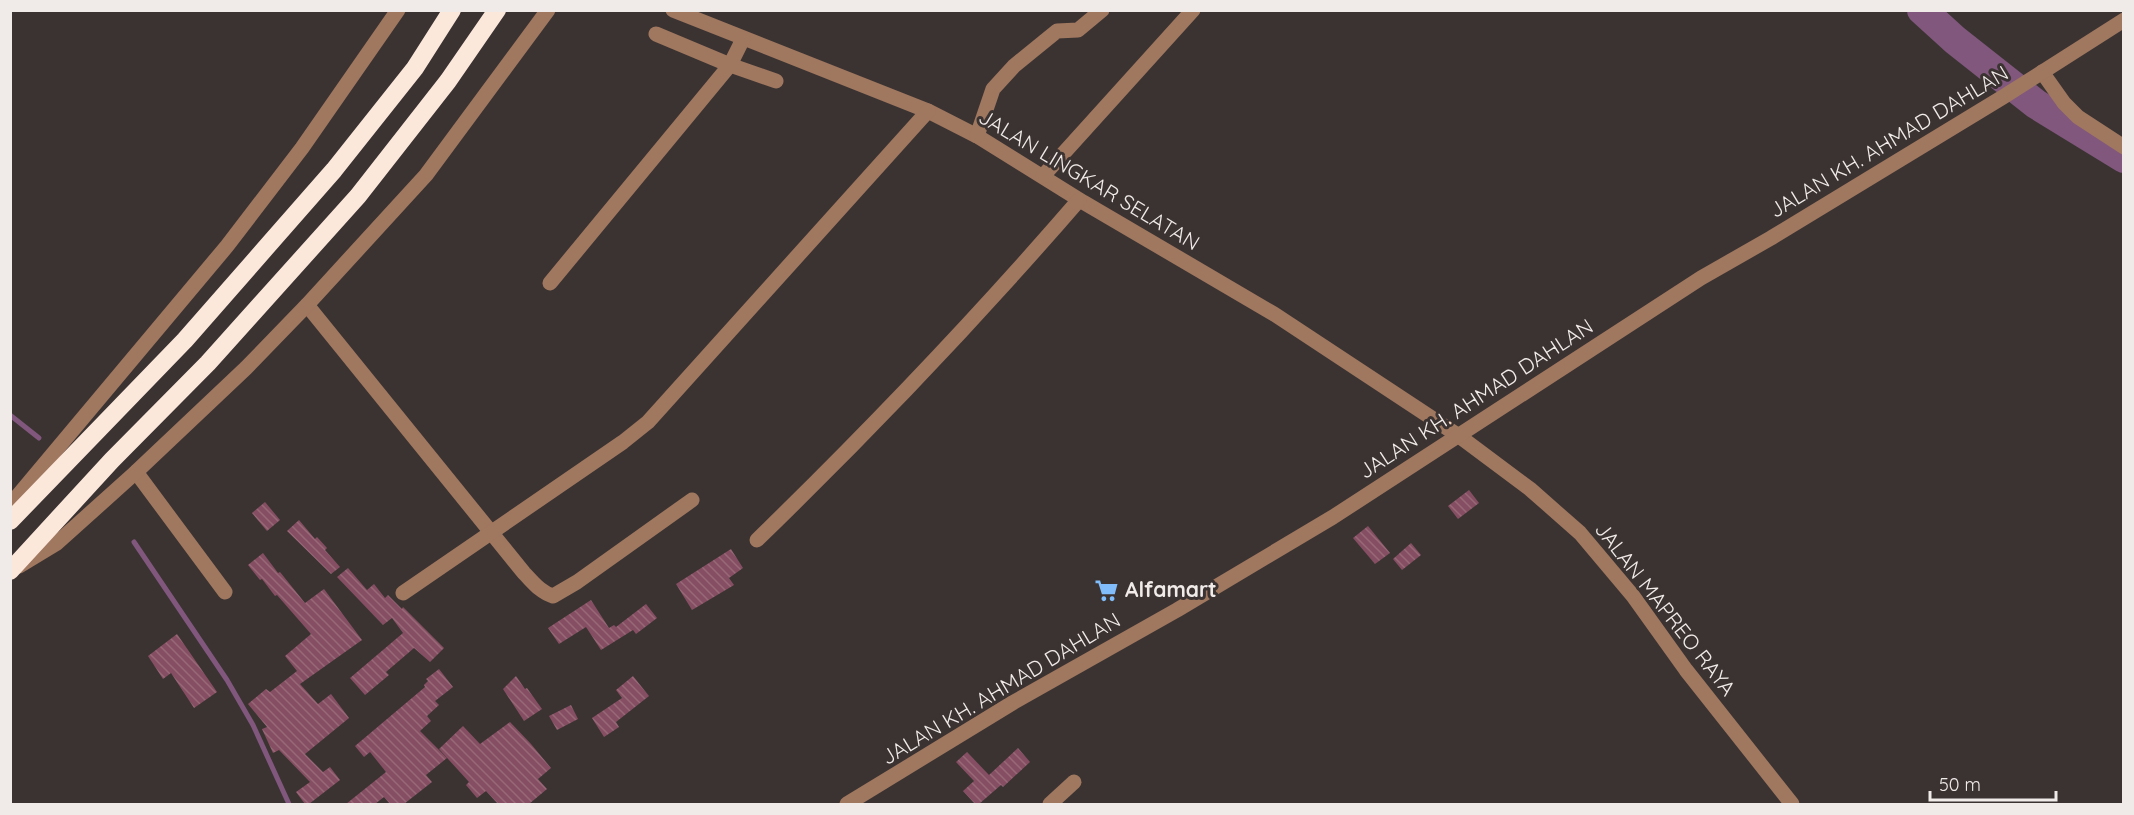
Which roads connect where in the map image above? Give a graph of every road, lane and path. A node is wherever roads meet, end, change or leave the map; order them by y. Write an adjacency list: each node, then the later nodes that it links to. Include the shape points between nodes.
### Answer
1 (398, 10): 24 (street, via 302,148 227,246)
2 (452, 10): 25 (highway, via 415,68 334,170 185,340)
3 (497, 10): 28 (highway, via 448,81 358,196 254,313)
4 (548, 10): 20 (street, via 426,175)
5 (673, 10): 10 (street, JALAN LINGKAR SELATAN)
6 (1102, 10): 15 (street, via 1078,30 1058,31 1014,66 993,89)
7 (1192, 10): 17 (street)
8 (2124, 20): 12 (street, JALAN KH. AHMAD DAHLAN)
9 (656, 34): 11 (street)
10 (743, 39): 11 (street); 14 (street, JALAN LINGKAR SELATAN)
11 (730, 65): 13 (street); 19 (street)
12 (2036, 76): 16 (street, via 2078,117); 21 (street, JALAN KH. AHMAD DAHLAN, via 1701,278)
13 (776, 81)
14 (928, 111): 15 (street, JALAN LINGKAR SELATAN); 26 (street, via 648,422)
15 (977, 136): 17 (street, JALAN LINGKAR SELATAN)
16 (2124, 147)
17 (1043, 176): 18 (street, JALAN LINGKAR SELATAN)
18 (1079, 200): 21 (street, JALAN LINGKAR SELATAN, via 1274,314); 27 (street, via 1016,273)
19 (550, 283)
20 (307, 305): 22 (street); 26 (street)
21 (1463, 433): 32 (street, JALAN KH. AHMAD DAHLAN, via 1333,517); 34 (street, JALAN MAPREO RAYA, via 1580,533)
22 (136, 472): 28 (street, via 57,543); 29 (street)
23 (692, 500): 26 (street, via 553,596 537,588)
24 (10, 505)
25 (10, 521)
26 (491, 532): 30 (street)
27 (757, 540)
28 (10, 571)
29 (225, 592)
30 (403, 593)
31 (1074, 782): 33 (street)
32 (847, 804)
33 (1050, 804)
34 (1792, 804)

